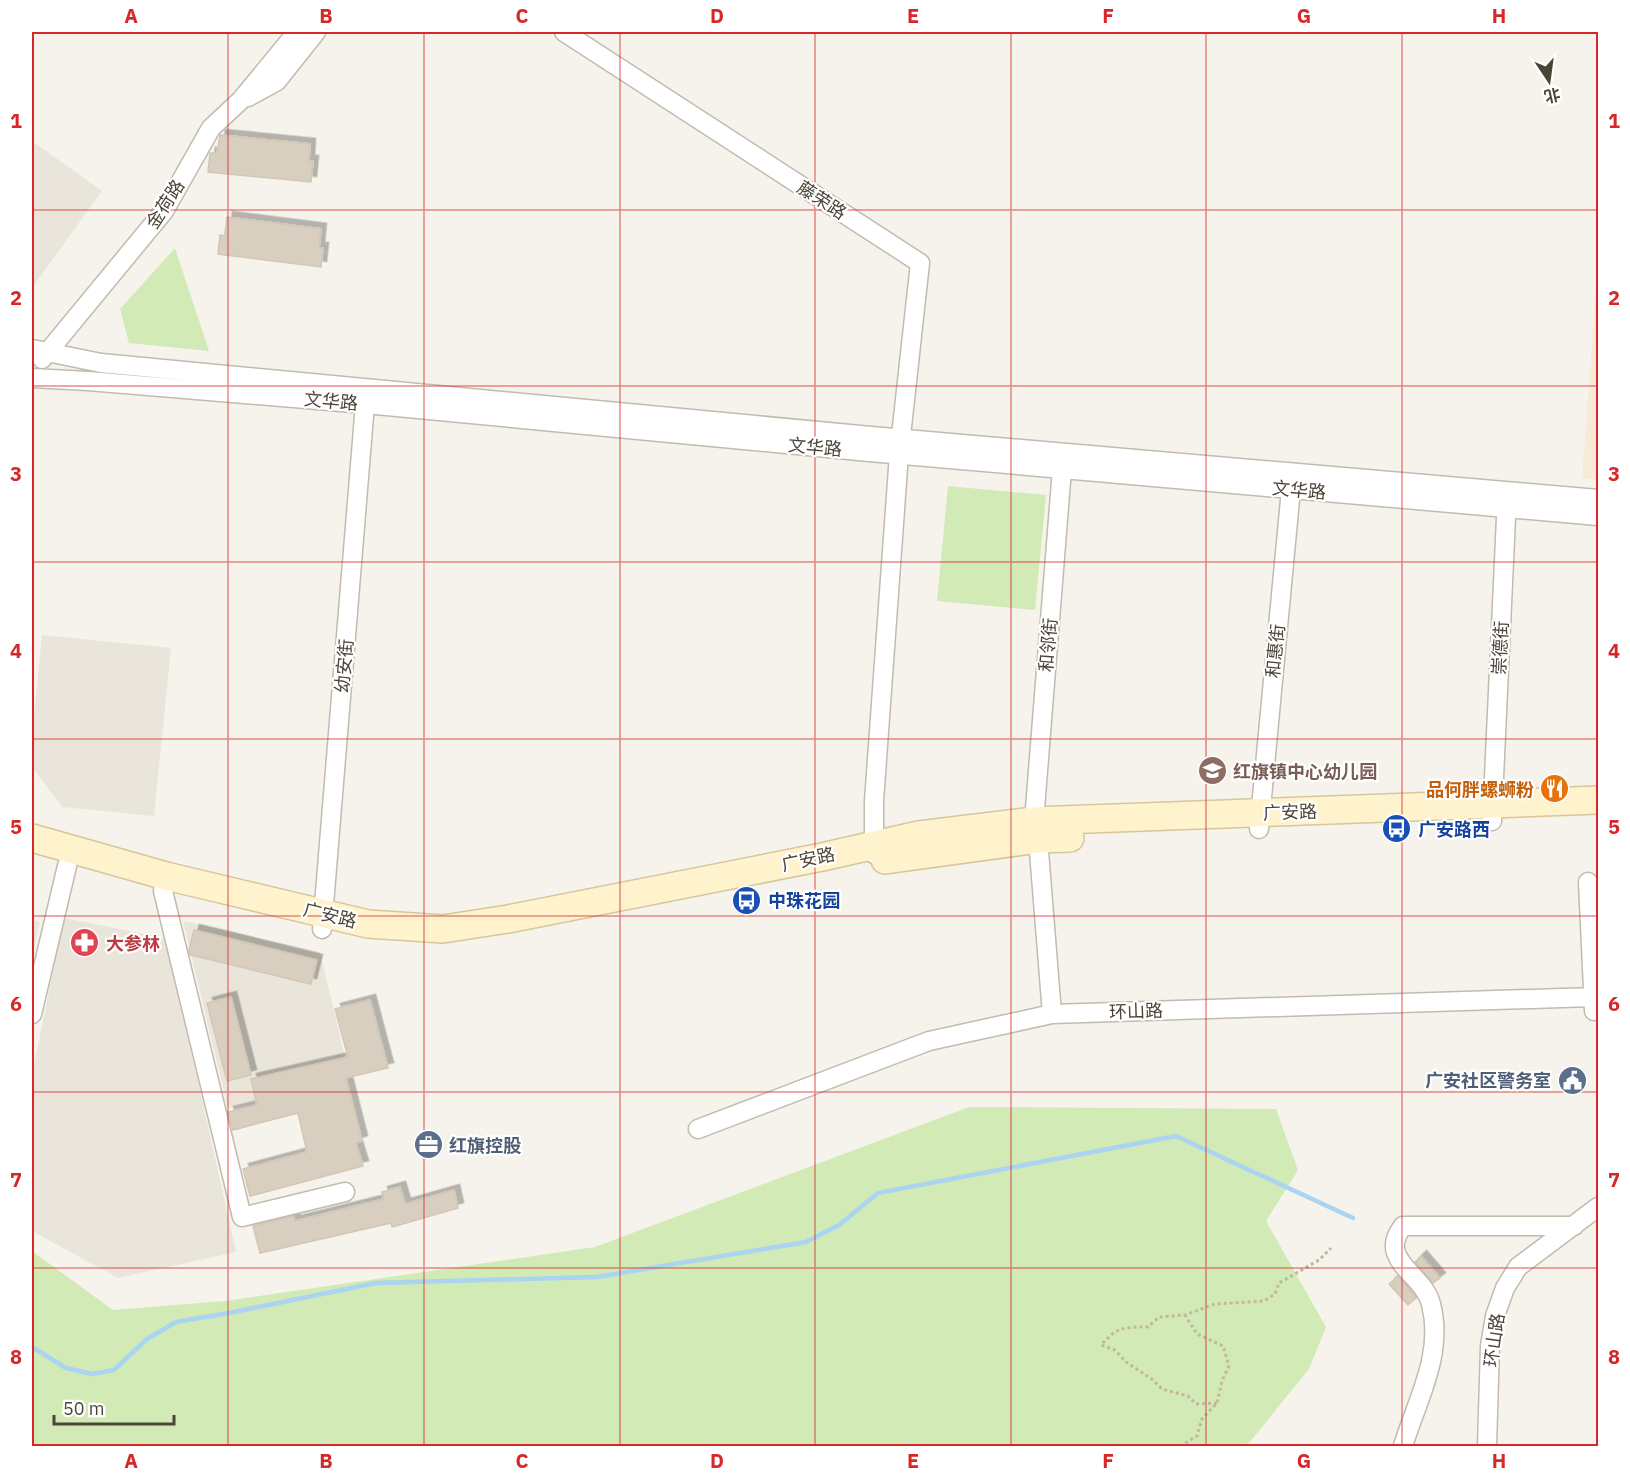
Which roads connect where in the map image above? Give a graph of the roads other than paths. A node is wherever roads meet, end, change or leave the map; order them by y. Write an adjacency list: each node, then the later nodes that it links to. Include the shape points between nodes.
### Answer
1 (297, 32): 4 (street, 金荷路)
2 (316, 32): 4 (street, via 277,81)
3 (564, 32): 9 (street, 藤荣路, via 920,263)
4 (242, 100): 5 (street, 金荷路, via 211,128 164,211)
5 (39, 351): 6 (street, 金荷路); 7 (street, 文华路, via 101,363)
6 (32, 377): 8 (street, 文华路)
7 (386, 389): 8 (street); 9 (street, 文华路)
8 (365, 404): 9 (street, 文华路); 26 (street, 幼安街)
9 (900, 447): 10 (street, 文华路); 12 (street, 文华路); 21 (street, via 874,801)
10 (1062, 469): 11 (street, 文华路); 19 (street, 和邻街)
11 (1291, 489): 12 (street, 文华路); 18 (street, 和惠街)
12 (1507, 499): 13 (street, 文华路); 14 (street, 文华路); 16 (street, 崇德街)
13 (1599, 499)
14 (1599, 516)
15 (1599, 800): 16 (street, 广安路)
16 (1492, 813): 17 (street, 广安路); 18 (street, 广安路)
17 (1599, 818)
18 (1259, 821): 19 (street, 广安路)
19 (1036, 830): 21 (street, 广安路, via 919,835); 28 (street, 和邻街)
20 (32, 838): 25 (street, 广安路)
21 (874, 853): 26 (street, 广安路, via 443,929)
22 (32, 857): 23 (street, 广安路)
23 (67, 866): 25 (street, 广安路); 27 (street)
24 (1588, 882): 28 (street, 环山路, via 1594,1004)
25 (164, 883): 26 (street, 广安路); 30 (street, via 242,1217)
26 (323, 921)
27 (32, 1014)
28 (1052, 1014): 29 (street, 环山路, via 929,1041)
29 (698, 1129)
30 (345, 1192)
31 (1599, 1207): 32 (street, 环山路)
32 (1574, 1226): 33 (street, via 1403,1226 1395,1236 1397,1258 1431,1301 1436,1339 1425,1386); 34 (street, 环山路, via 1518,1267 1504,1288 1490,1346)
33 (1403, 1446)
34 (1487, 1446)

